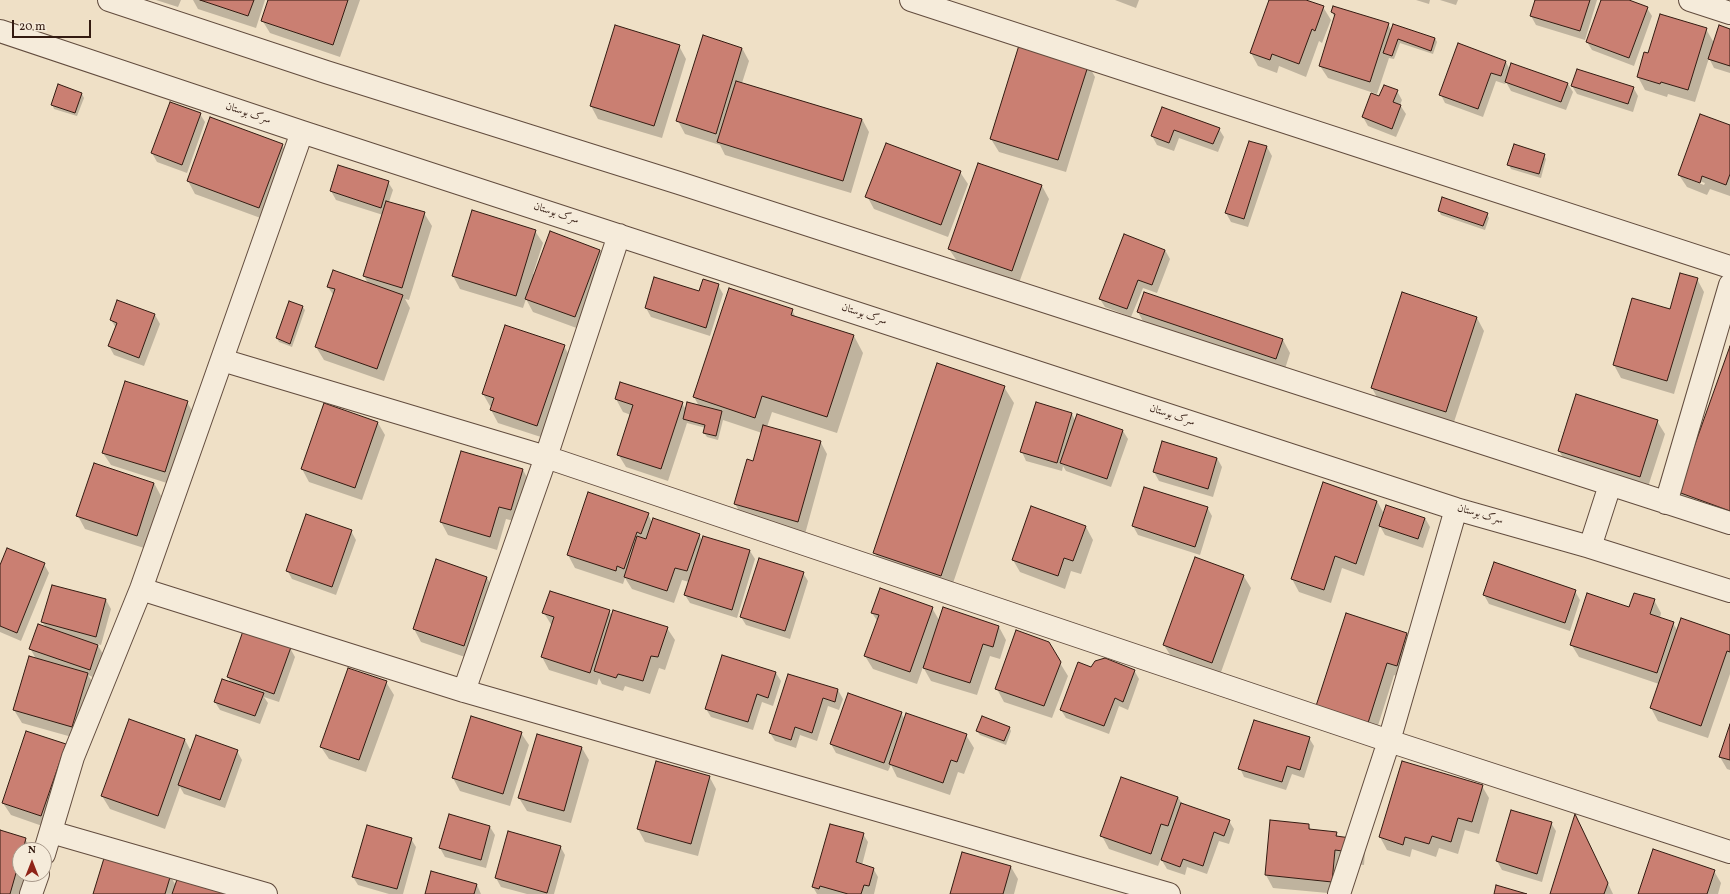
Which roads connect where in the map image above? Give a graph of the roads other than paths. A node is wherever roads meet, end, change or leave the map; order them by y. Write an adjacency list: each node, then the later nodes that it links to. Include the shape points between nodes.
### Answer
1 (109, 0): 12 (street)
2 (911, 0): 8 (street)
3 (1690, 0): 4 (street)
4 (1730, 13)
5 (0, 31): 6 (street, سرک بوستان)
6 (302, 132): 7 (street, سرک بوستان); 10 (street)
7 (619, 235): 11 (street); 14 (street, سرک بوستان)
8 (1730, 267)
9 (1730, 285): 13 (street)
10 (222, 360): 11 (street); 17 (street)
11 (546, 457): 19 (street); 20 (street)
12 (1610, 485): 13 (street); 16 (street)
13 (1666, 503): 15 (street)
14 (1456, 509): 16 (street, سرک بوستان); 20 (street)
15 (1730, 524)
16 (1590, 547): 18 (street, سرک بوستان)
17 (141, 589): 19 (street); 21 (street, via 73,757)
18 (1730, 591)
19 (464, 691): 27 (street)
20 (1389, 741): 23 (street); 28 (street)
21 (51, 832): 22 (street); 26 (street)
22 (48, 842)
23 (1730, 852)
24 (35, 882): 25 (street)
25 (31, 894)
26 (266, 894)
27 (1169, 894)
28 (1339, 894)

